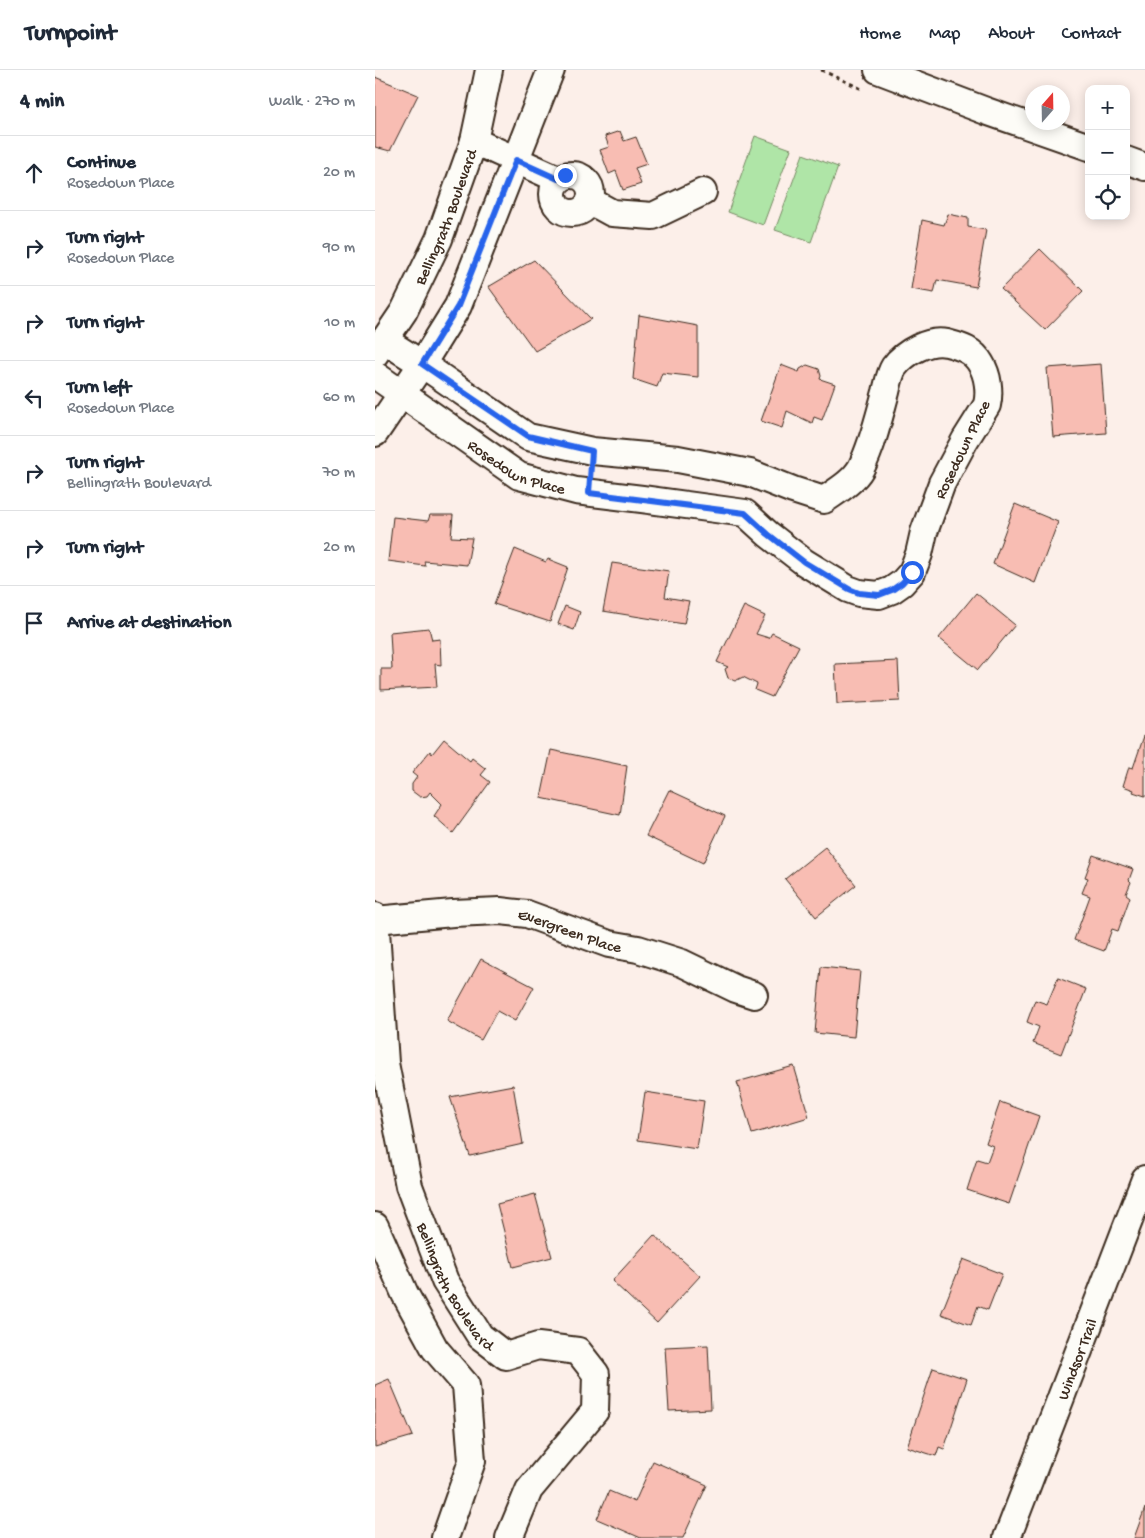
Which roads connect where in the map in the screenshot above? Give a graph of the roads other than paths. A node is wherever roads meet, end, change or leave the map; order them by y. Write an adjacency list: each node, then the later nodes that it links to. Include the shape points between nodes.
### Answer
1 (489, 70): 4 (street, Bellingrath Boulevard)
2 (551, 70): 6 (street)
3 (878, 70): 5 (street)
4 (474, 141): 6 (street); 10 (street, Bellingrath Boulevard, via 439,239 403,311)
5 (1085, 146)
6 (516, 160): 9 (street, via 558,179 565,175 580,176 590,187 590,202 612,214 653,216); 11 (street, via 458,306)
7 (1130, 161): 8 (street)
8 (1145, 167)
9 (703, 192)
10 (379, 347): 11 (street, Rosedown Place)
11 (422, 364): 13 (street); 15 (street, Rosedown Place, via 528,436)
12 (375, 375): 13 (street, Rosedown Place)
13 (401, 394): 14 (street); 16 (street, Rosedown Place, via 519,476)
14 (375, 433)
15 (592, 451): 16 (street); 16 (street, Rosedown Place, via 678,459 750,473 824,500 848,484 860,469 893,367 913,349 939,341 967,349 981,364 987,377 987,405 942,483 912,572 892,590 879,595 859,593 826,575 768,534 745,513)
16 (589, 493)
17 (375, 919): 18 (street, Evergreen Place, via 500,911 527,914 609,944 682,963); 21 (street, Bellingrath Boulevard, via 385,1063 409,1186 445,1281)
18 (754, 995)
19 (1145, 1179): 25 (street, Windsor Trail)
20 (375, 1226): 22 (street)
21 (460, 1304): 22 (street); 24 (street, Bellingrath Boulevard, via 480,1336 506,1356 538,1346 578,1351 596,1374 595,1410 529,1490)
22 (421, 1323): 23 (street, via 435,1349 466,1385 472,1461)
23 (445, 1538)
24 (509, 1538)
25 (1007, 1538)

